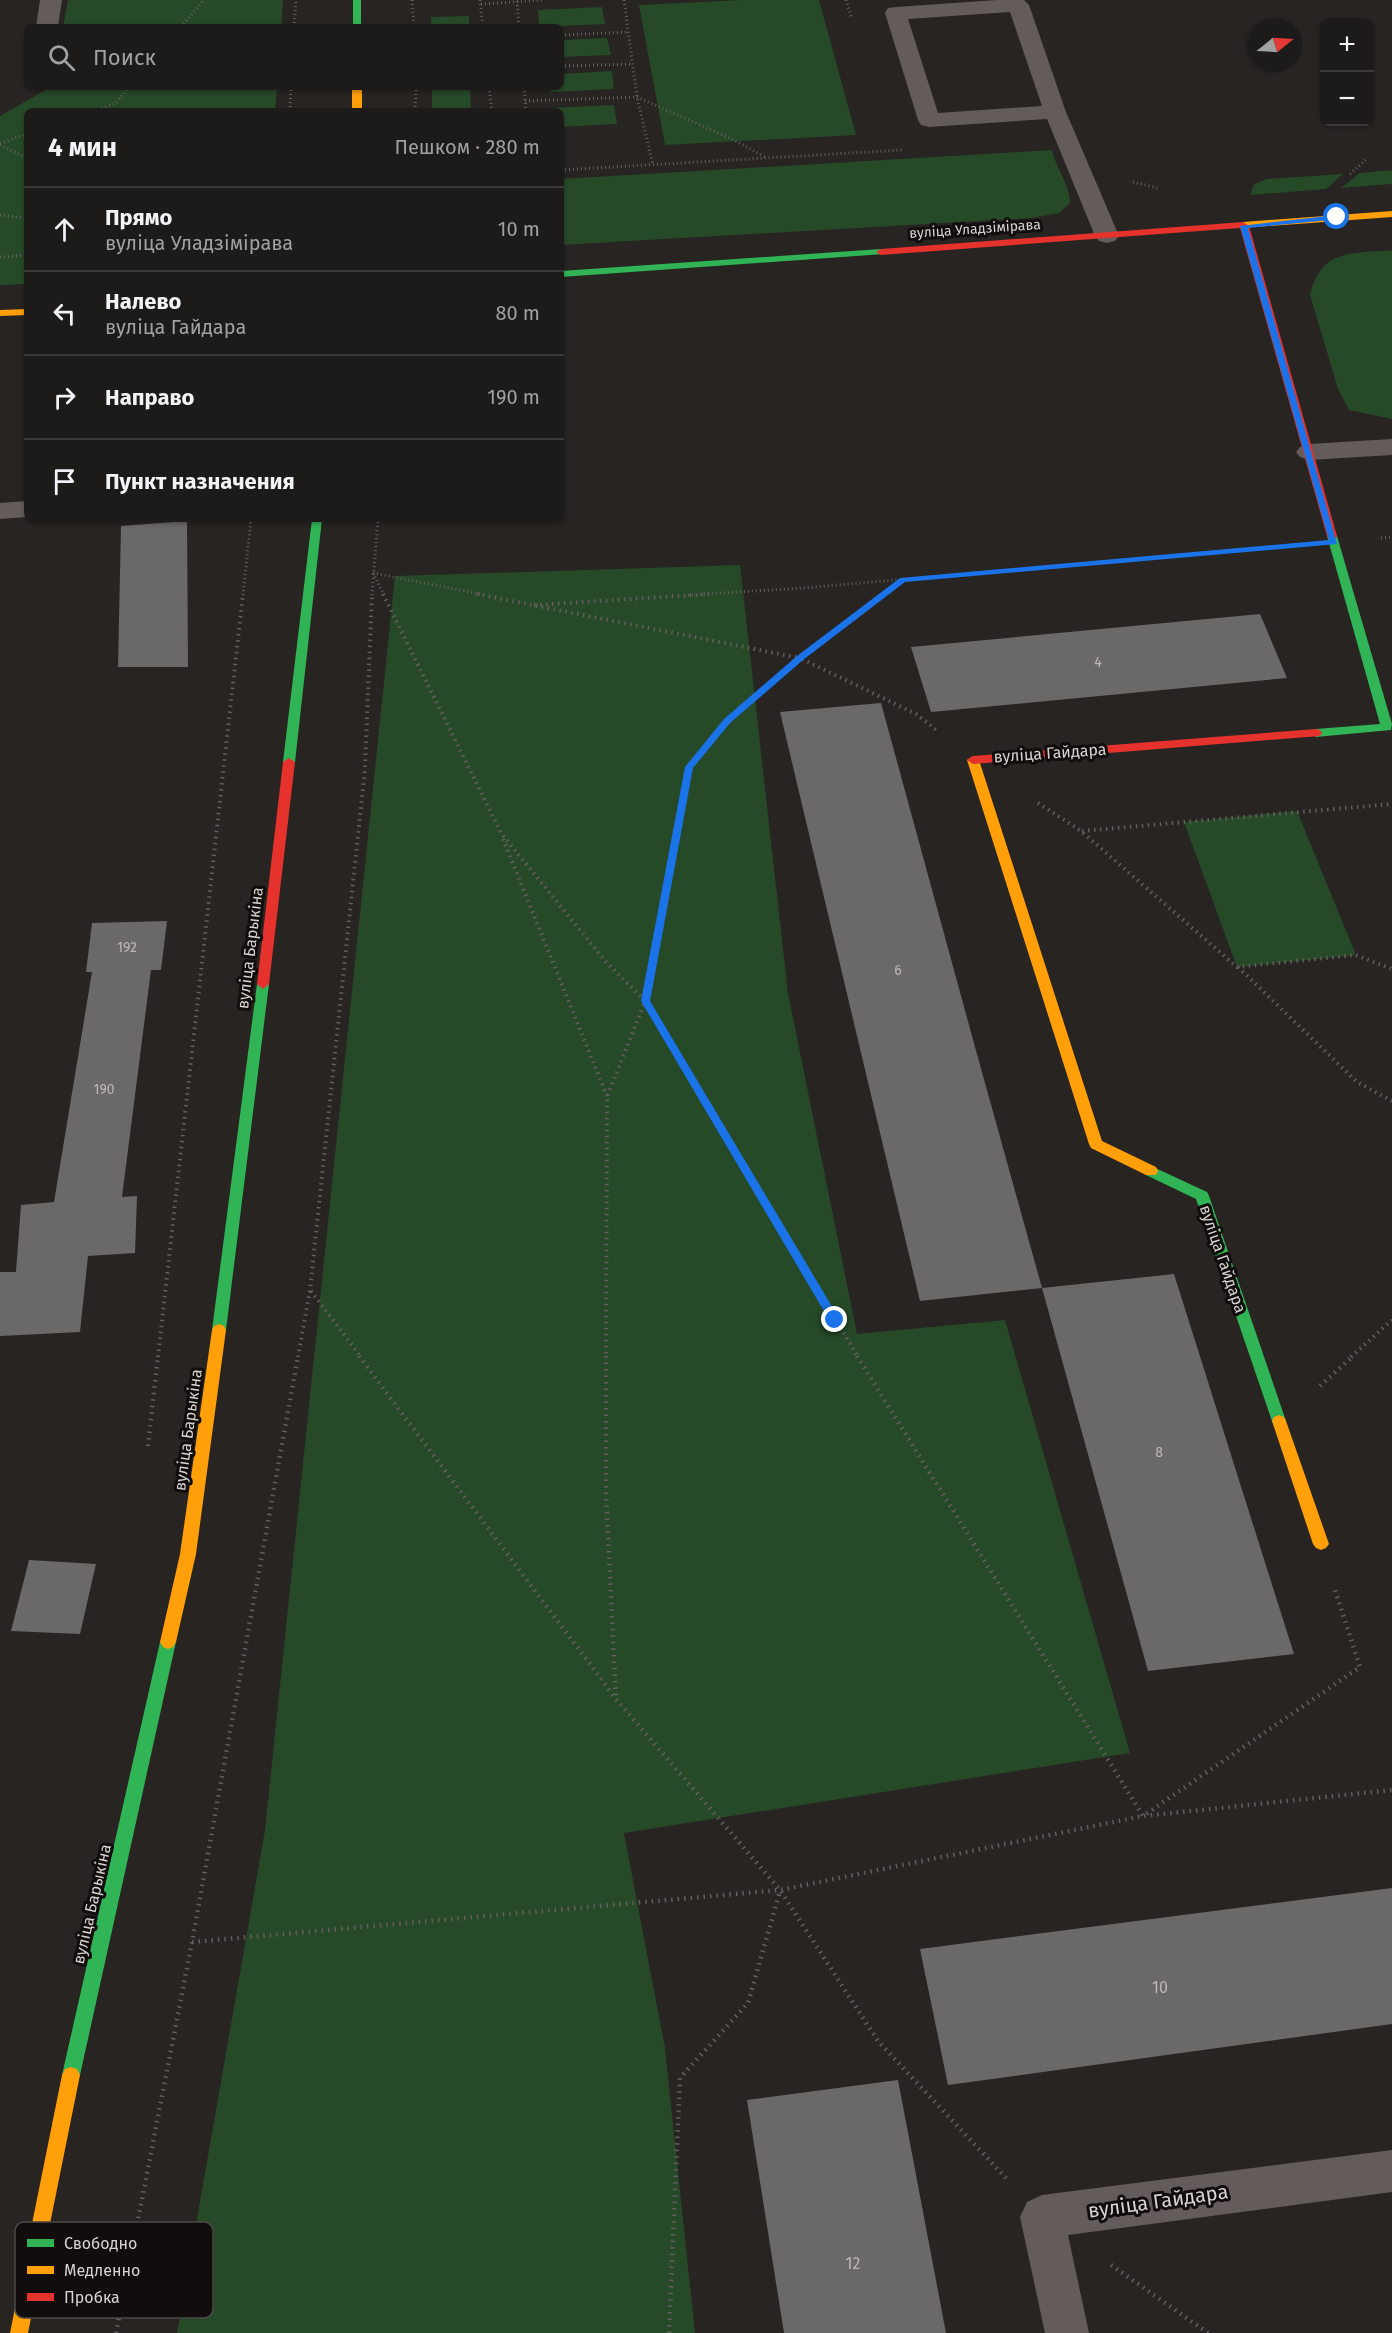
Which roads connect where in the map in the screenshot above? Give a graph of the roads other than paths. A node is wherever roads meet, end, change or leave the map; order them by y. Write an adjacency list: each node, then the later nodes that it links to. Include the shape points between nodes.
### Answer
1 (51, 0): 4 (street)
2 (357, 0): 5 (main road)
3 (1017, 2): 8 (street); 8 (street, via 896,13 929,120)
4 (47, 24)
5 (357, 24)
6 (357, 90): 7 (main road)
7 (357, 108)
8 (1055, 112): 11 (street)
9 (1392, 214): 10 (main road, вуліца Уладзімірава)
10 (1244, 226): 11 (main road, вуліца Уладзімірава); 16 (main road, вуліца Гайдара)
11 (1107, 236): 12 (main road, вуліца Уладзімірава)
12 (564, 274)
13 (24, 312): 14 (main road)
14 (0, 314)
15 (1392, 447): 16 (street)
16 (1309, 452): 20 (main road, вуліца Гайдара, via 1387,727 973,759 1096,1144 1202,1196)
17 (24, 509): 18 (street)
18 (0, 511)
19 (317, 522): 22 (main road, вуліца Барыкіна, via 244,1145 188,1554 77,2044)
20 (1321, 1544)
21 (1392, 2171): 25 (street, вуліца Гайдара, via 1042,2217)
22 (41, 2222)
23 (22, 2318): 24 (main road, вуліца Барыкіна)
24 (19, 2333)
25 (1067, 2333)

